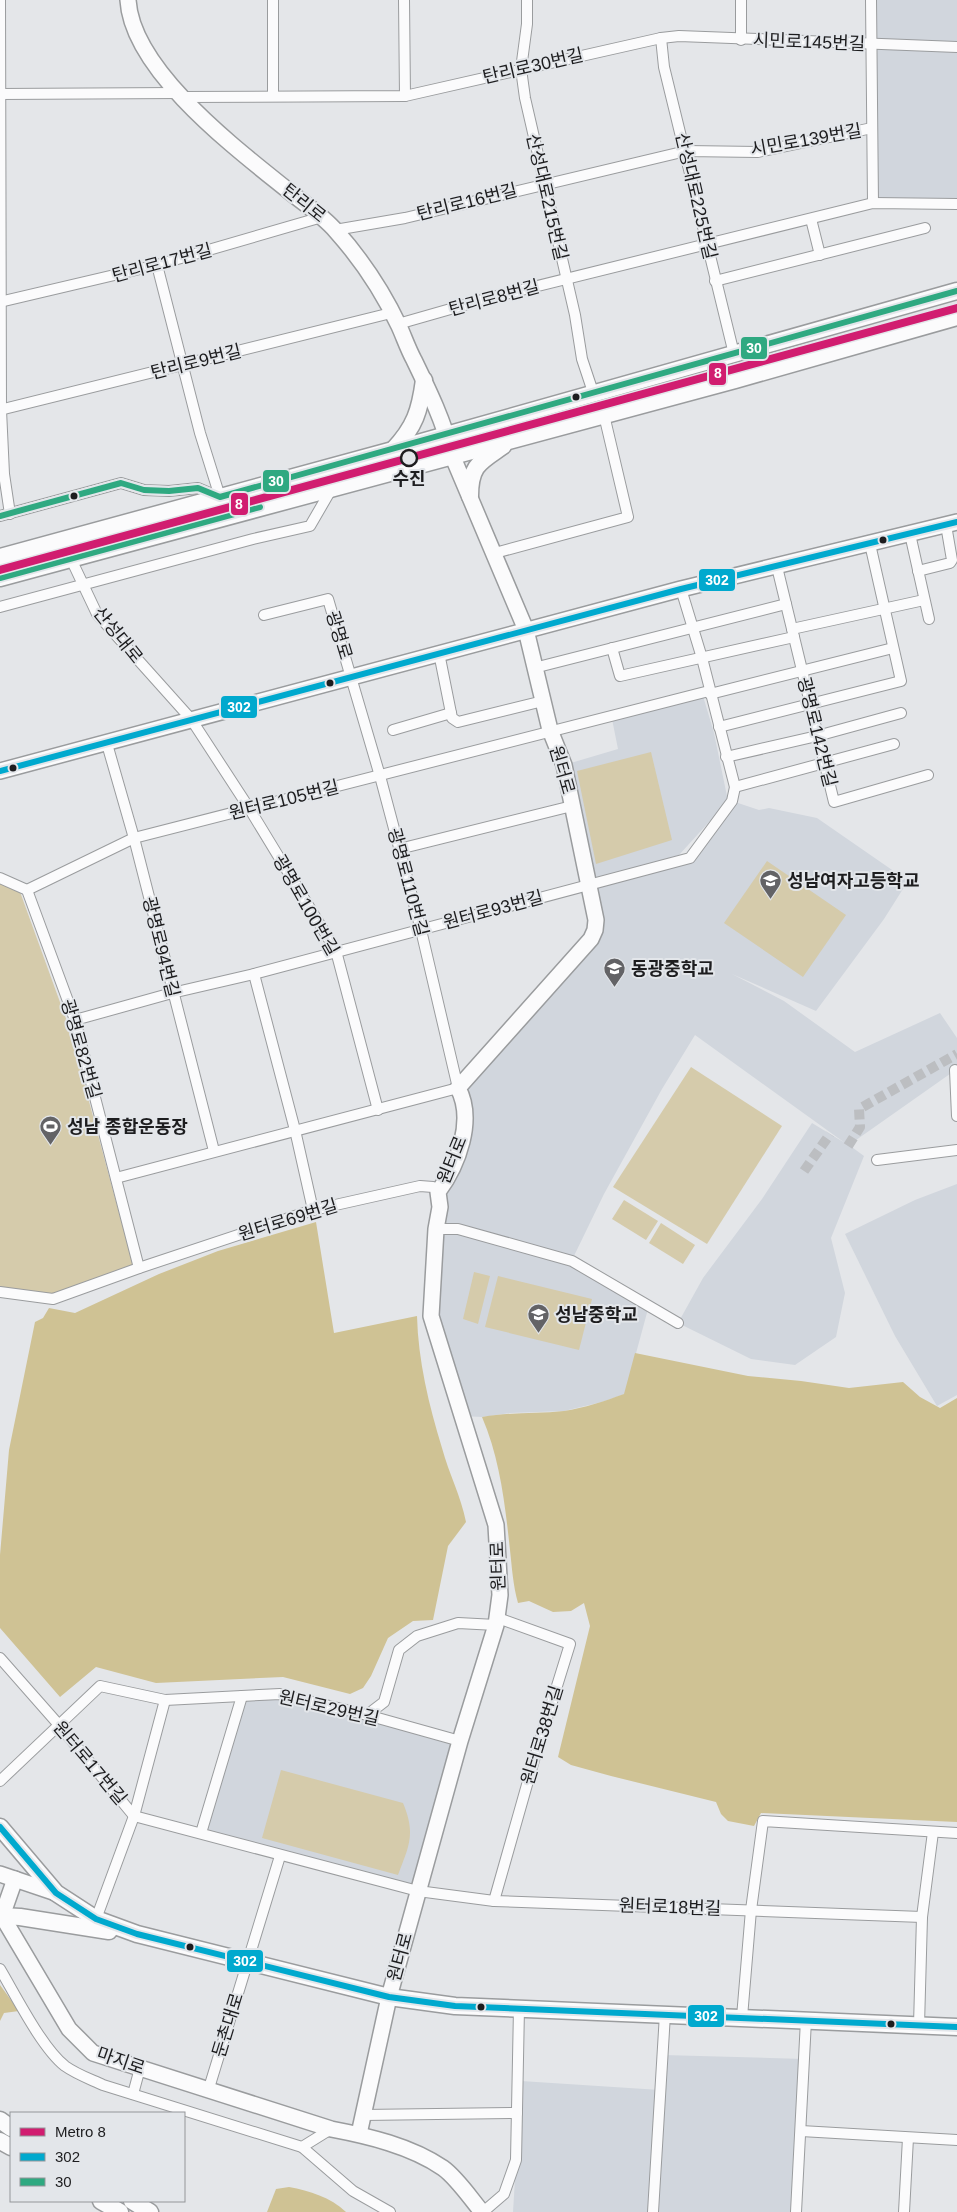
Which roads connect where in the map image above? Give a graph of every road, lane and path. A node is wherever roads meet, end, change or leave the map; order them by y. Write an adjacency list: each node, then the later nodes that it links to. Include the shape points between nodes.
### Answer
1 (0, 0): 13 (street)
2 (128, 0): 14 (main road, 탄리로, via 129,14 140,41 154,65)
3 (273, 0): 15 (street)
4 (404, 0): 16 (street)
5 (527, 0): 12 (street, 산성대로215번길)
6 (741, 0): 9 (street)
7 (871, 0): 10 (street, 시민로139번길)
8 (661, 38): 9 (street, 시민로145번길); 12 (street, 탄리로30번길); 18 (street, 산성대로225번길, via 664,67)
9 (741, 40): 10 (street, 시민로145번길)
10 (872, 43): 11 (street, 시민로145번길); 17 (street, 시민로139번길)
11 (957, 47)
12 (521, 69): 16 (street, 탄리로30번길); 19 (street, 산성대로215번길, via 524,98)
13 (0, 94): 14 (street, 탄리로30번길); 32 (street)
14 (180, 95): 15 (street, 탄리로30번길); 22 (main road, 탄리로, via 240,152)
15 (273, 96): 16 (street, 탄리로30번길)
16 (405, 96)
17 (872, 128): 18 (street, 시민로139번길, via 758,152); 20 (street)
18 (686, 151): 19 (street, 탄리로16번길); 26 (street, 산성대로225번길)
19 (544, 183): 25 (street, 탄리로16번길, via 379,223); 29 (street, 산성대로215번길)
20 (873, 203): 21 (street, 탄리로8번길); 23 (street, 탄리로8번길)
21 (957, 204)
22 (322, 217): 25 (main road, 탄리로); 28 (street, 탄리로17번길)
23 (811, 219): 26 (street, 탄리로8번길); 27 (street)
24 (925, 228): 27 (street)
25 (335, 230): 34 (main road, 탄리로, via 361,261)
26 (707, 245): 29 (street, 탄리로8번길); 30 (street, 산성대로225번길)
27 (820, 255): 30 (street)
28 (157, 265): 32 (street, 탄리로17번길); 36 (street)
29 (567, 279): 34 (street, 탄리로8번길); 38 (street, 산성대로215번길, via 582,358)
30 (715, 281): 35 (street, 산성대로225번길)
31 (957, 291): 35 (main road, via 913,297)
32 (1, 302): 39 (street)
33 (957, 317): 40 (main road)
34 (395, 318): 36 (street, 탄리로9번길); 37 (main road, 탄리로)
35 (734, 354): 38 (main road)
36 (183, 366): 39 (street, 탄리로9번길); 47 (street)
37 (424, 380): 41 (main road, 탄리로); 43 (main road, via 417,416)
38 (594, 392): 41 (main road)
39 (1, 410): 48 (street)
40 (604, 415): 42 (main road); 52 (street, via 628,517)
41 (447, 434): 43 (main road); 44 (main road, 원터로)
42 (514, 438): 44 (main road); 46 (main road, via 481,460 473,470)
43 (394, 450): 47 (main road)
44 (452, 455): 45 (main road); 46 (main road, 원터로)
45 (332, 488): 54 (main road); 58 (street, via 310,526)
46 (470, 496): 52 (main road, 원터로)
47 (220, 497): 48 (street, via 198,488 161,491 121,484); 53 (main road)
48 (5, 515)
49 (952, 524): 50 (main road, 광명로); 56 (street, via 950,563)
50 (910, 534): 51 (main road, 광명로); 56 (street)
51 (870, 544): 55 (main road, 광명로); 63 (street)
52 (495, 553): 67 (main road, 원터로)
53 (0, 557)
54 (71, 559): 57 (main road); 58 (street, 산성대로)
55 (777, 567): 59 (main road, 광명로); 61 (street, 광명로142번길)
56 (918, 571): 60 (street)
57 (0, 578)
58 (84, 586): 62 (street); 81 (street, 산성대로, via 97,614)
59 (681, 589): 66 (street); 67 (main road, 광명로)
60 (924, 600): 63 (street); 65 (street)
61 (786, 604): 66 (street); 68 (street, 광명로142번길)
62 (0, 607)
63 (884, 608): 68 (street); 70 (street)
64 (264, 615): 75 (street, 광명로, via 328,599)
65 (928, 619)
66 (693, 627): 69 (street); 72 (street)
67 (526, 630): 71 (main road, 광명로); 73 (main road, 원터로)
68 (793, 633): 72 (street); 74 (street, 광명로142번길)
69 (612, 648): 72 (street, via 620,676); 73 (street)
70 (893, 648): 74 (street, 원터로105번길); 78 (street, via 901,681)
71 (440, 653): 75 (main road, 광명로); 80 (street)
72 (702, 658): 76 (street)
73 (534, 668): 77 (main road, 원터로)
74 (802, 670): 76 (street, 원터로105번길); 78 (street, 광명로142번길)
75 (352, 677): 81 (main road, 광명로); 92 (street, 광명로110번길)
76 (709, 692): 82 (street); 84 (street, 원터로105번길)
77 (543, 701): 80 (street, via 458,722); 84 (main road, 원터로)
78 (810, 705): 82 (street); 85 (street, 광명로142번길)
79 (900, 712): 85 (street)
80 (451, 713): 83 (street)
81 (191, 719): 86 (main road, 광명로); 95 (street, 광명로100번길)
82 (718, 727): 88 (street)
83 (393, 730)
84 (550, 730): 92 (street, 원터로105번길); 94 (main road, 원터로, via 564,765)
85 (817, 736): 88 (street); 89 (street, 광명로142번길)
86 (107, 744): 90 (main road, 광명로); 96 (street, 광명로94번길)
87 (894, 744): 89 (street)
88 (726, 756): 93 (street)
89 (823, 764): 91 (street, 광명로142번길, via 834,802); 93 (street)
90 (1, 769)
91 (928, 775)
92 (380, 776): 95 (street, 원터로105번길); 97 (street, 광명로110번길)
93 (734, 787): 99 (street, 원터로93번길, via 732,801 690,858)
94 (572, 806): 97 (street); 99 (main road, 원터로)
95 (249, 808): 96 (street, 원터로105번길); 102 (street, 광명로100번길)
96 (134, 838): 100 (street, 원터로105번길); 104 (street, 광명로94번길)
97 (399, 849): 101 (street, 광명로110번길)
98 (0, 878): 100 (street)
99 (588, 885): 101 (street, 원터로93번길); 107 (main road, 원터로, via 596,920 591,939)
100 (26, 890): 105 (street, 광명로82번길)
101 (421, 930): 102 (street, 원터로93번길); 107 (street, 광명로110번길)
102 (336, 951): 103 (street, 원터로93번길); 108 (street, 광명로100번길)
103 (254, 974): 104 (street, 원터로93번길); 110 (street)
104 (172, 993): 105 (street, 원터로93번길); 112 (street, 광명로94번길)
105 (75, 1020): 114 (street, 광명로82번길)
106 (955, 1070): 109 (street)
107 (458, 1088): 108 (street); 115 (main road, 원터로, via 463,1097 463,1138 448,1178)
108 (378, 1110): 110 (street)
109 (957, 1116)
110 (295, 1130): 112 (street); 116 (street)
111 (957, 1150): 113 (street)
112 (214, 1151): 114 (street)
113 (877, 1160)
114 (116, 1178): 118 (street, 광명로82번길)
115 (438, 1192): 116 (street, 원터로69번길, via 433,1187 420,1186); 117 (main road, 원터로, via 440,1207)
116 (313, 1210): 118 (street, 원터로69번길)
117 (436, 1229): 120 (street, via 458,1230 572,1260); 121 (main road, 원터로, via 431,1316 496,1525 500,1595)
118 (139, 1268): 119 (street, 원터로69번길, via 53,1299)
119 (0, 1292)
120 (678, 1322)
121 (497, 1621): 125 (street, via 458,1623 417,1636 399,1650 384,1702); 127 (main road, 원터로); 139 (street, 원터로38번길, via 570,1644)
122 (0, 1658): 126 (street, 원터로17번길)
123 (242, 1696): 124 (street, 원터로29번길); 125 (street, 원터로29번길, via 280,1694); 132 (street)
124 (165, 1700): 126 (street, 원터로29번길, via 100,1686); 129 (street)
125 (367, 1715): 127 (street, 원터로29번길)
126 (59, 1725): 128 (street); 129 (street, 원터로17번길)
127 (460, 1741): 137 (main road, 원터로)
128 (0, 1781)
129 (134, 1816): 132 (street, 원터로17번길); 143 (street)
130 (0, 1827): 138 (main road)
131 (933, 1832): 133 (street); 140 (street, via 762,1821); 142 (street)
132 (201, 1833): 134 (street, 원터로17번길)
133 (957, 1833)
134 (280, 1856): 137 (street, 원터로17번길); 145 (street, 둔촌대로)
135 (0, 1874): 136 (main road)
136 (15, 1880): 138 (main road); 141 (main road)
137 (418, 1891): 139 (street, 원터로18번길); 147 (main road, 원터로)
138 (56, 1893): 143 (main road)
139 (494, 1901): 140 (street, 원터로18번길)
140 (751, 1910): 142 (street, 원터로18번길); 150 (street)
141 (1, 1915): 144 (main road); 154 (main road, 마지로, via 69,2029 92,2052)
142 (922, 1917): 152 (street)
143 (96, 1919): 144 (main road)
144 (137, 1934): 145 (main road)
145 (247, 1961): 147 (main road); 155 (street, 둔촌대로)
146 (0, 1970): 156 (street, via 58,2059 80,2075)
147 (389, 1997): 148 (main road, via 455,2006); 158 (main road)
148 (519, 2008): 149 (main road); 157 (street)
149 (665, 2014): 150 (main road); 171 (street)
150 (742, 2017): 151 (main road)
151 (806, 2020): 152 (main road); 160 (street)
152 (919, 2025): 153 (main road)
153 (957, 2027)
154 (140, 2068): 155 (main road, 마지로); 156 (street)
155 (209, 2088): 159 (main road, 마지로)
156 (133, 2094): 164 (street)
157 (517, 2113): 158 (street); 170 (street, via 516,2160 504,2194)
158 (363, 2115): 161 (main road)
159 (331, 2129): 161 (main road, 마지로); 164 (street)
160 (801, 2131): 162 (street); 172 (street)
161 (359, 2134): 170 (main road, 마지로, via 406,2149 445,2169)
162 (908, 2138): 163 (street); 173 (street)
163 (957, 2140)
164 (302, 2147): 169 (street, via 353,2192)
165 (103, 2202): 167 (main road)
166 (134, 2202): 168 (main road)
167 (120, 2212)
168 (150, 2212)
169 (390, 2212)
170 (482, 2212)
171 (653, 2212)
172 (796, 2212)
173 (904, 2212)

